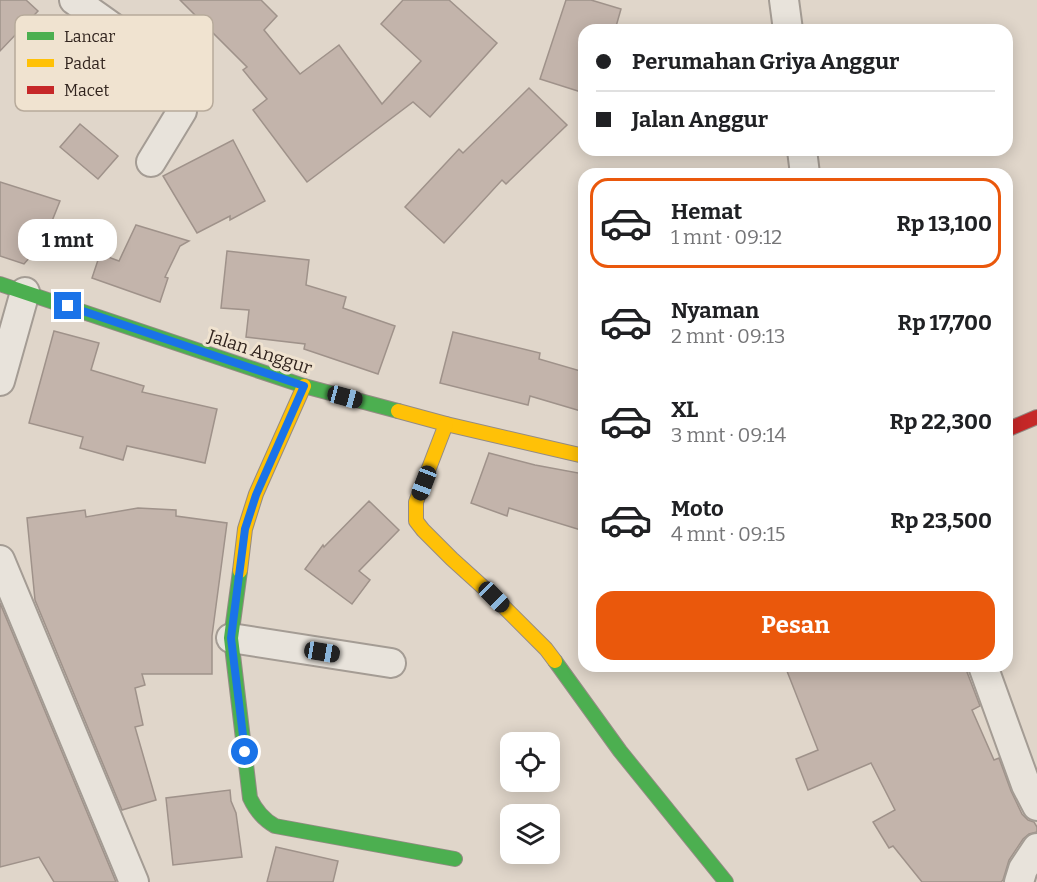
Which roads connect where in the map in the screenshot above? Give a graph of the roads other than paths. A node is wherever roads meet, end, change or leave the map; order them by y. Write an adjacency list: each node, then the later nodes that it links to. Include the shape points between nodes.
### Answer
1 (74, 0): 3 (street)
2 (784, 0): 4 (street)
3 (95, 15)
4 (787, 24)
5 (182, 111): 6 (street)
6 (151, 162)
7 (13, 288): 8 (street); 9 (street, Jalan Anggur)
8 (0, 381)
9 (304, 386): 11 (street, Jalan Anggur); 15 (street, via 245,529)
10 (1037, 417): 12 (street)
11 (446, 424): 13 (street, Jalan Anggur); 22 (street, via 416,502 416,520 546,649 620,751)
12 (1013, 427)
13 (578, 455)
14 (0, 560): 21 (street)
15 (231, 638): 16 (street); 20 (street, via 250,798 263,819 275,826)
16 (391, 663)
17 (985, 672): 18 (street)
18 (1037, 806)
19 (1037, 848): 23 (street)
20 (455, 859)
21 (134, 882)
22 (726, 882)
23 (1019, 882)

